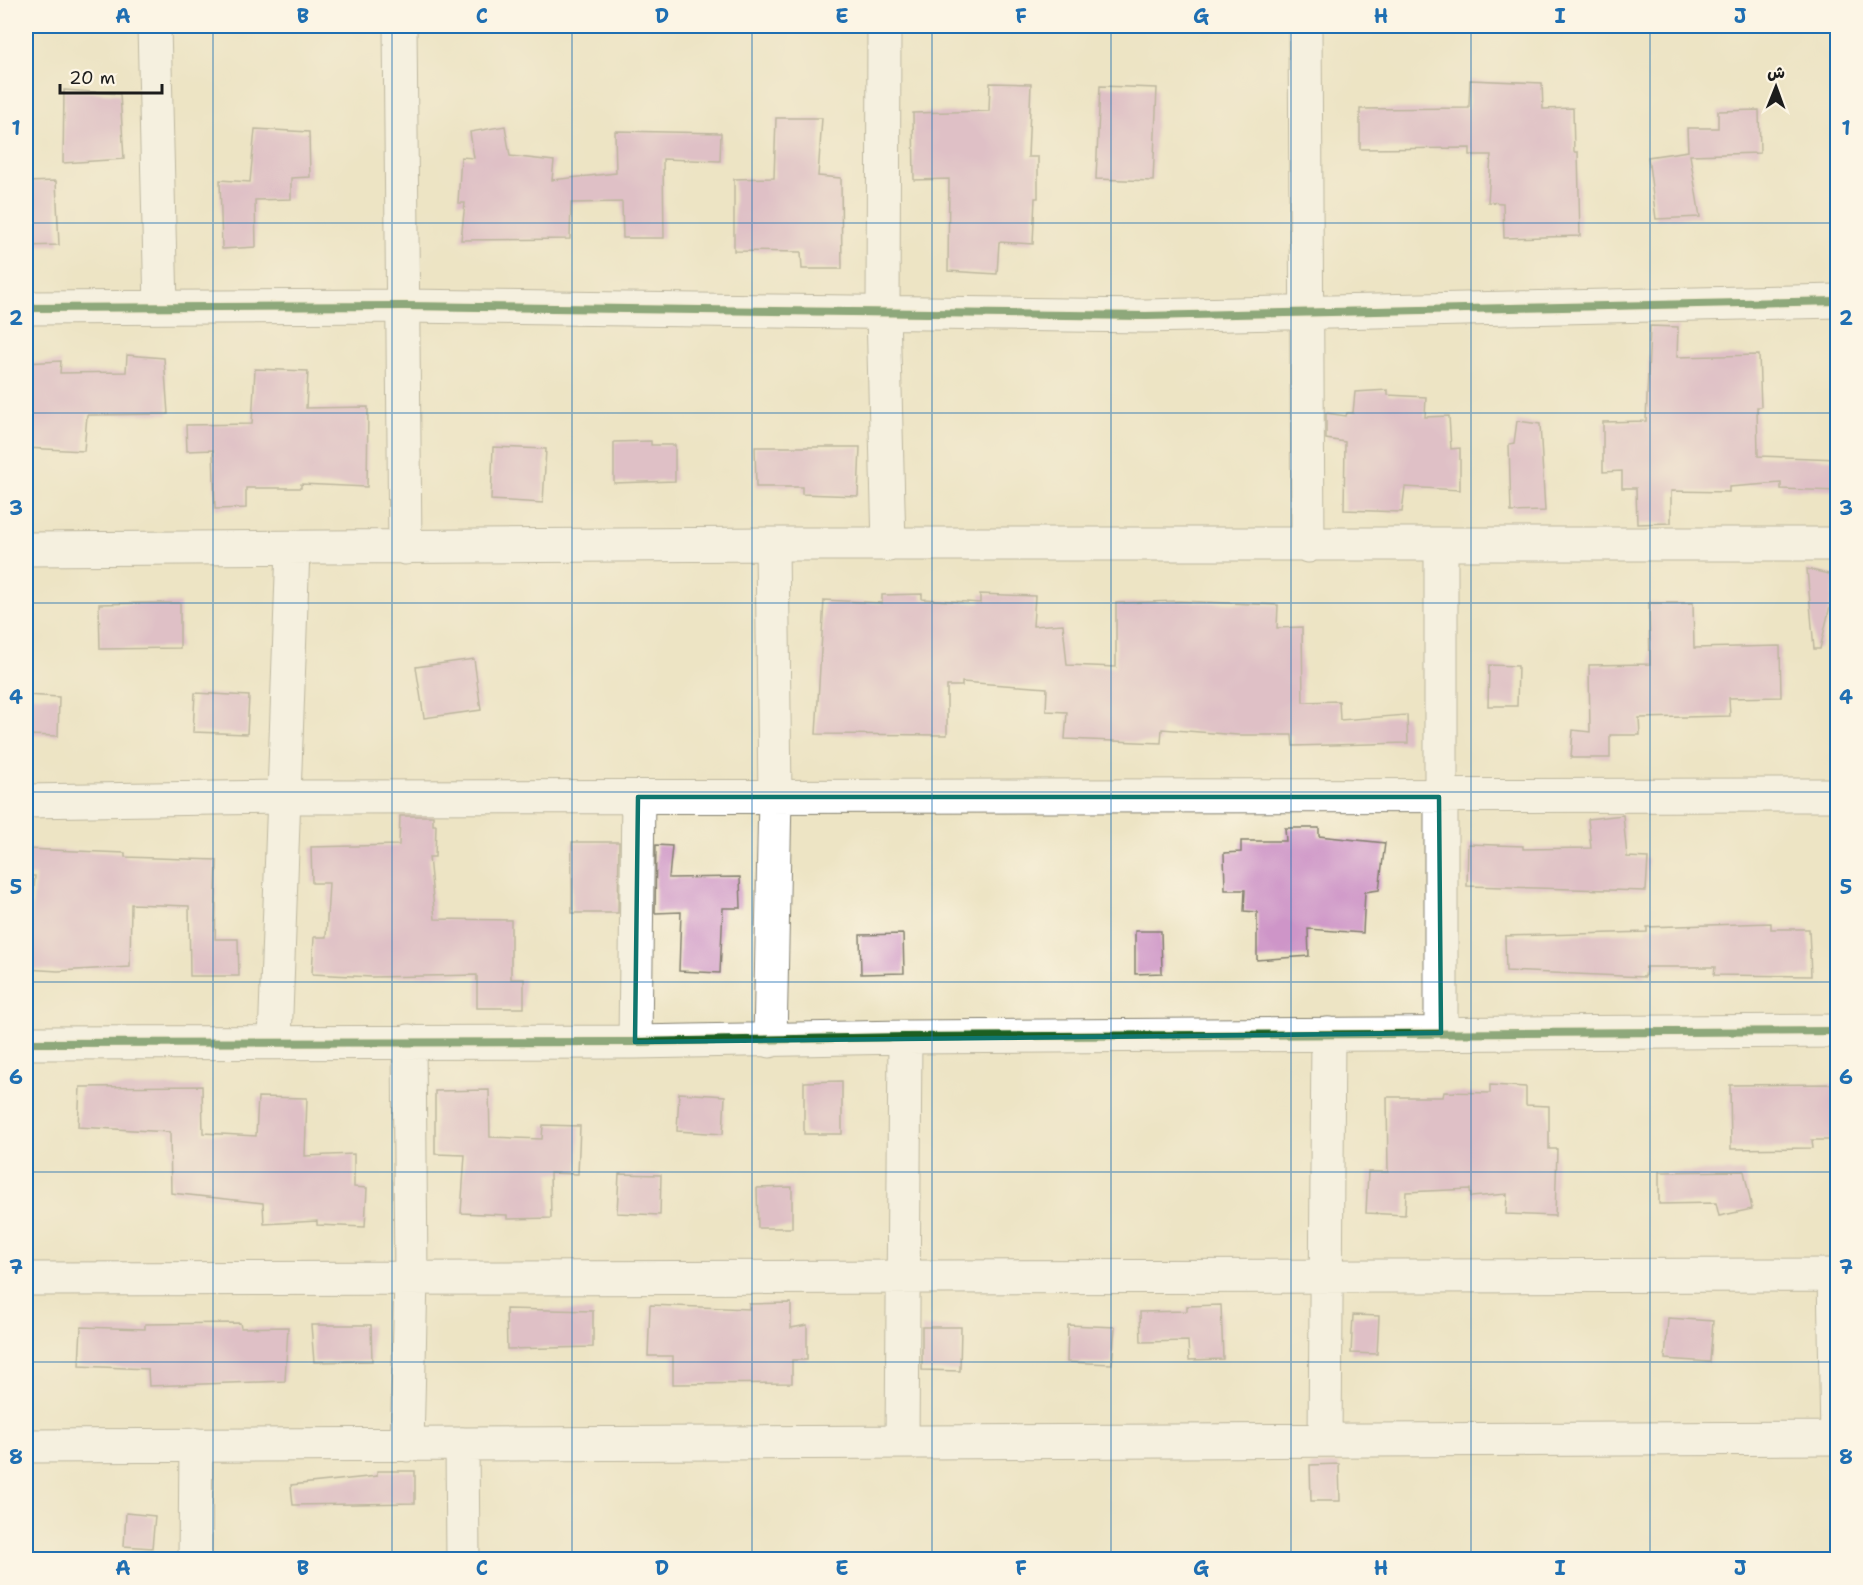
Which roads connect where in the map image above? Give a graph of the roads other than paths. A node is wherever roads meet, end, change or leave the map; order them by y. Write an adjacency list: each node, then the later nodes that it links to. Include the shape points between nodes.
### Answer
1 (154, 26): 7 (street)
2 (400, 26): 6 (street)
3 (884, 26): 10 (street)
4 (1305, 26): 9 (street)
5 (1838, 301): 9 (street)
6 (404, 306): 7 (street); 10 (street); 16 (street)
7 (162, 307): 8 (street)
8 (26, 308)
9 (1306, 311): 10 (street, via 1146,316); 15 (street)
10 (883, 312): 13 (street)
11 (772, 544): 13 (street); 16 (street); 20 (street)
12 (1838, 544): 14 (street)
13 (889, 545): 15 (street)
14 (1441, 545): 15 (street); 23 (street)
15 (1308, 546)
16 (405, 548): 18 (street)
17 (26, 549): 18 (street)
18 (293, 549): 21 (street)
19 (1838, 795): 23 (street)
20 (775, 796): 22 (street); 23 (street); 31 (street)
21 (282, 797): 22 (street); 24 (street); 29 (street)
22 (638, 797): 32 (street)
23 (1439, 797): 27 (street)
24 (26, 801)
25 (1838, 1031): 27 (street)
26 (1328, 1034): 27 (street); 28 (street); 35 (street)
27 (1441, 1034)
28 (905, 1037): 31 (street); 36 (street)
29 (276, 1041): 30 (street); 33 (street)
30 (409, 1041): 32 (street); 37 (street)
31 (770, 1041): 32 (street)
32 (635, 1042)
33 (26, 1043)
34 (1836, 1275): 35 (street); 39 (street)
35 (1328, 1276): 36 (street); 40 (street)
36 (903, 1277): 37 (street); 41 (street)
37 (411, 1278): 38 (street); 44 (street)
38 (26, 1279)
39 (1837, 1438): 40 (street)
40 (1325, 1440): 41 (street)
41 (903, 1442): 42 (street)
42 (462, 1444): 44 (street); 47 (street)
43 (195, 1445): 44 (street); 45 (street); 46 (street)
44 (407, 1445)
45 (26, 1446)
46 (195, 1560)
47 (463, 1560)

